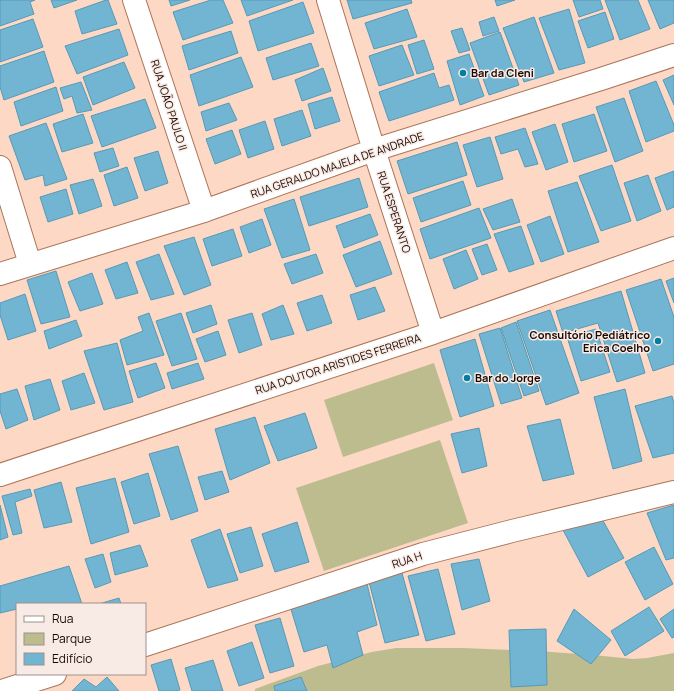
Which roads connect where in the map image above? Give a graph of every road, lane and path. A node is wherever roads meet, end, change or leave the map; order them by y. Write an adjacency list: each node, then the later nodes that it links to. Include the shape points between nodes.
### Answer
1 (134, 0): 6 (street, RUA JOÃO PAULO II)
2 (328, 0): 4 (street, RUA ESPERANTO)
3 (674, 55): 4 (street, RUA GERALDO MAJELA DE ANDRADE)
4 (374, 150): 6 (street, RUA GERALDO MAJELA DE ANDRADE); 10 (street, RUA ESPERANTO)
5 (0, 167): 8 (street)
6 (204, 211): 8 (street, RUA GERALDO MAJELA DE ANDRADE)
7 (674, 248): 10 (street, RUA DOUTOR ARISTIDES FERREIRA)
8 (30, 264): 9 (street, RUA GERALDO MAJELA DE ANDRADE)
9 (0, 274)
10 (433, 333): 11 (street, RUA DOUTOR ARISTIDES FERREIRA)
11 (0, 475)
12 (674, 492): 13 (street, RUA H, via 423,554)
13 (146, 645)
14 (51, 675): 15 (street)
15 (2, 691)

